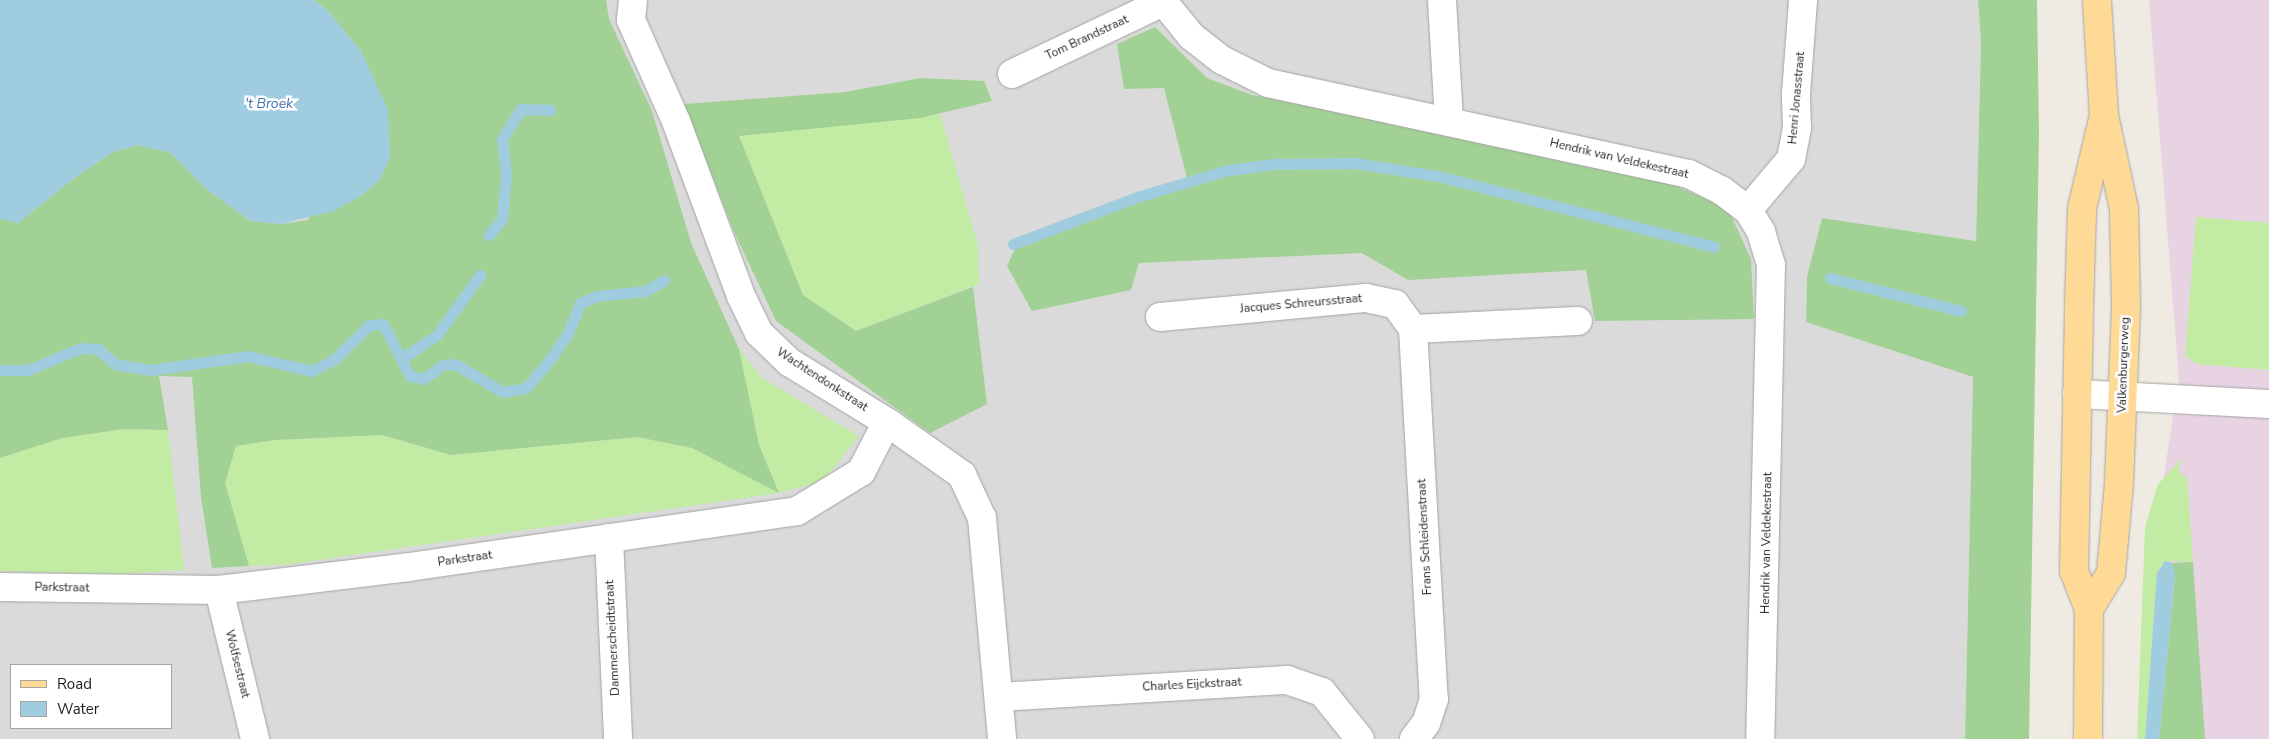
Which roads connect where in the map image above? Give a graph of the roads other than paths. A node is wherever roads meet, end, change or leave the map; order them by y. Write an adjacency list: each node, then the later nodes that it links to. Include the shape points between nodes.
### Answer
1 (634, 0): 16 (street, Wachtendonkstraat, via 631,20 676,120 744,303 759,334 789,362)
2 (1442, 0): 8 (street)
3 (1804, 0): 9 (street, Henri Jonasstraat, via 1796,94 1797,127 1791,159)
4 (2097, 0): 7 (main road, Valkenburgerweg)
5 (1162, 1): 6 (street, Tom Brandstraat); 8 (street, Hendrik van Veldekestraat, via 1191,36 1222,60 1268,83)
6 (1012, 74)
7 (2104, 116): 13 (main road, Valkenburgerweg, via 2082,208); 14 (main road, Valkenburgerweg, via 2124,209 2126,306)
8 (1449, 120): 9 (street, Hendrik van Veldekestraat, via 1688,174 1721,190)
9 (1748, 210): 27 (street, Hendrik van Veldekestraat, via 1761,232 1772,265)
10 (1160, 317): 12 (street, Jacques Schreursstraat, via 1366,298 1395,304)
11 (1578, 321): 12 (street)
12 (1413, 329): 26 (street, Frans Schleidenstraat, via 1434,699 1426,723)
13 (2077, 394): 14 (street); 20 (main road, Valkenburgerweg, via 2074,570)
14 (2123, 396): 15 (street); 20 (main road, Valkenburgerweg, via 2111,573)
15 (2269, 404)
16 (887, 422): 17 (street, Parkstraat, via 861,472 797,511); 21 (street, Wachtendonkstraat, via 962,475 982,518)
17 (608, 538): 19 (street, Parkstraat); 23 (street, Dammerscheidtstraat)
18 (0, 587): 19 (street, Parkstraat)
19 (219, 590): 22 (street, Wolfsestraat)
20 (2089, 609): 28 (main road, Valkenburgerweg)
21 (999, 697): 24 (street, Wachtendonkstraat); 25 (street, Charles Eijckstraat, via 1287,680 1322,692)
22 (255, 739)
23 (618, 739)
24 (1002, 739)
25 (1360, 739)
26 (1414, 739)
27 (1760, 739)
28 (2088, 739)

